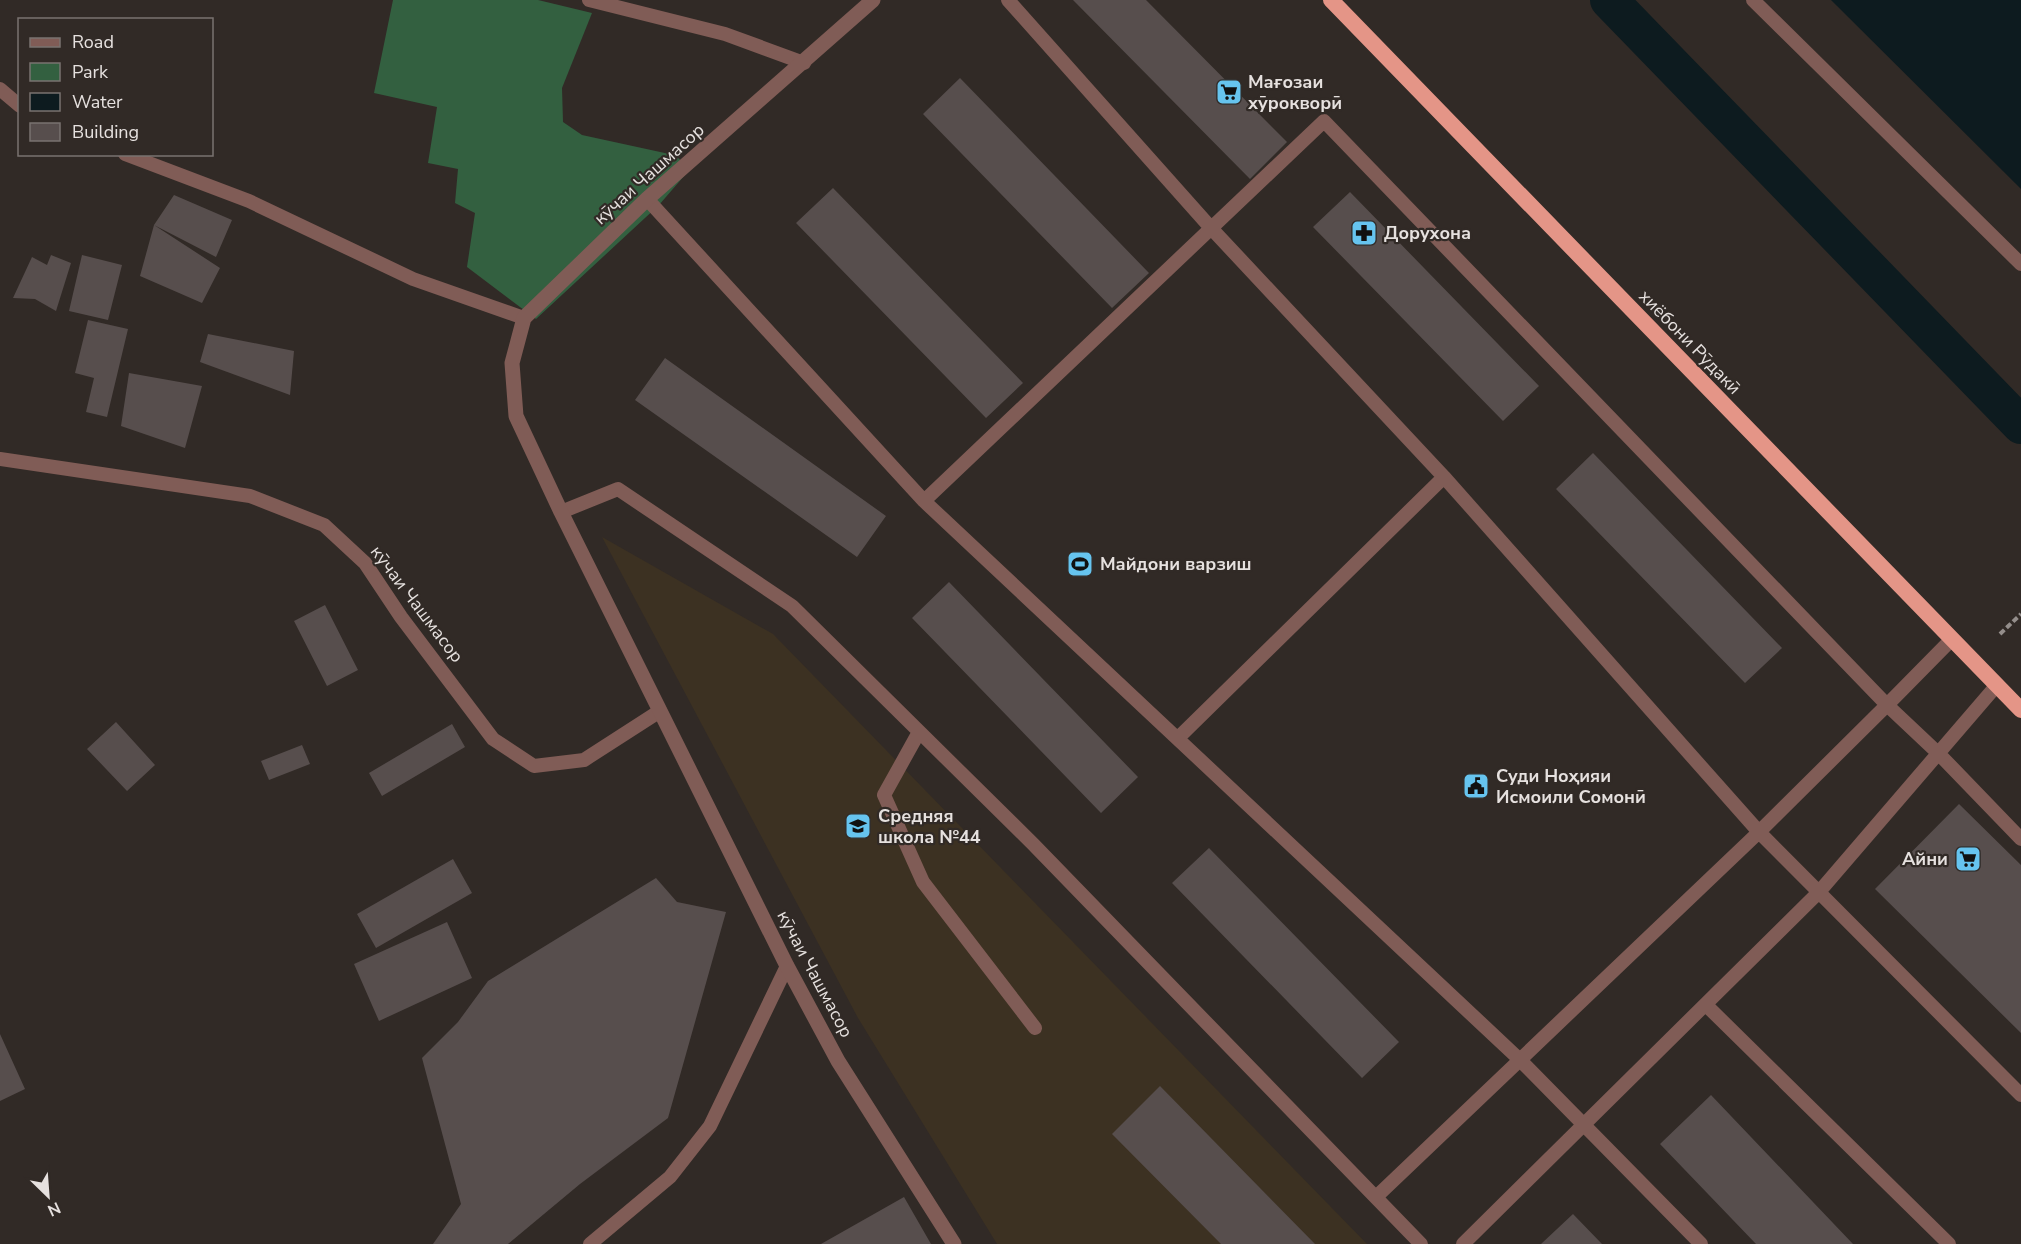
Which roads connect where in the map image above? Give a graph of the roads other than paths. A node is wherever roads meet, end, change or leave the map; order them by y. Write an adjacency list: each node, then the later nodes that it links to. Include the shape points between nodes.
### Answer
1 (589, 0): 6 (lane, via 725,34)
2 (873, 0): 6 (street, кӯчаи Чашмасор)
3 (1008, 0): 11 (lane)
4 (1331, 0): 18 (highway, хиёбони Рӯдакӣ)
5 (1753, 0): 12 (lane)
6 (804, 63): 10 (street, кӯчаи Чашмасор)
7 (0, 89): 8 (lane)
8 (18, 104)
9 (130, 156): 13 (lane, via 249,201 413,279)
10 (647, 199): 13 (street, кӯчаи Чашмасор); 16 (lane)
11 (1211, 228): 15 (lane); 16 (lane); 20 (lane, via 1324,121)
12 (2021, 264)
13 (524, 318): 17 (street, кӯчаи Чашмасор, via 512,363 516,416)
14 (0, 459): 22 (lane, кӯчаи Чашмасор, via 250,496 324,525 365,563 493,739 534,766 584,760)
15 (1443, 477): 24 (lane); 26 (lane)
16 (924, 501): 24 (lane)
17 (561, 512): 22 (street, кӯчаи Чашмасор); 23 (lane, via 618,489 792,606)
18 (1953, 639): 19 (highway, хиёбони Рӯдакӣ); 20 (lane)
19 (1996, 685): 21 (highway, хиёбони Рӯдакӣ); 25 (lane)
20 (1887, 705): 25 (lane); 26 (lane)
21 (2021, 710)
22 (660, 711): 29 (street, кӯчаи Чашмасор)
23 (920, 732): 31 (lane, via 884,795 923,882); 35 (lane)
24 (1178, 738): 32 (lane)
25 (1939, 754): 27 (lane); 28 (lane)
26 (1759, 832): 28 (lane); 32 (lane)
27 (2021, 839)
28 (1819, 892): 30 (lane); 33 (lane)
29 (787, 966): 36 (lane, via 710,1126 670,1177); 37 (street, кӯчаи Чашмасор, via 838,1060)
30 (1706, 1005): 34 (lane); 41 (lane)
31 (1035, 1029)
32 (1519, 1059): 34 (lane); 35 (lane)
33 (2021, 1095)
34 (1585, 1125): 39 (lane); 40 (lane)
35 (1376, 1197): 38 (lane)
36 (590, 1244)
37 (954, 1244)
38 (1421, 1244)
39 (1463, 1244)
40 (1701, 1244)
41 (1949, 1244)

